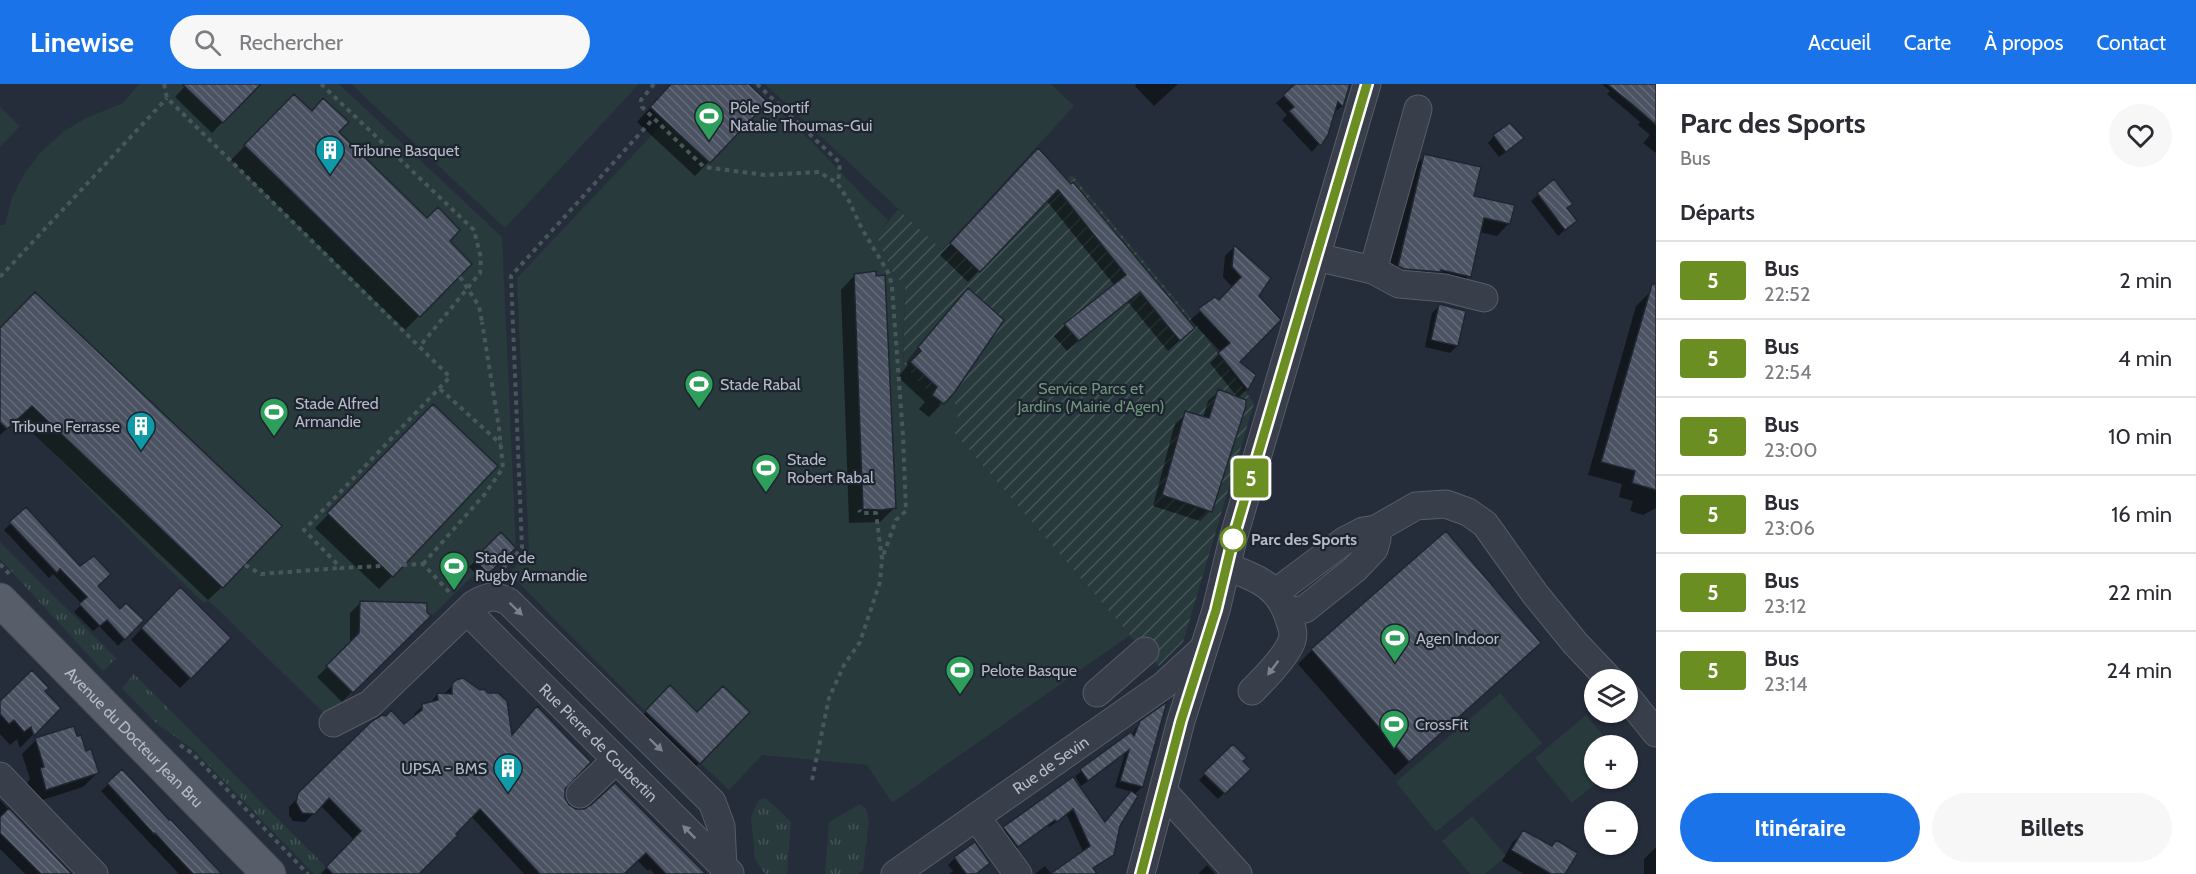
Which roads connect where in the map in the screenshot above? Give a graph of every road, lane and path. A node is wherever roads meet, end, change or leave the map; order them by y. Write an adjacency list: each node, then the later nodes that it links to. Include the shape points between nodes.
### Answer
1 (164, 84): 6 (path)
2 (321, 84): 15 (path, via 474,230 481,258 480,273)
3 (654, 84): 8 (path, via 640,104)
4 (757, 84): 9 (path, via 840,163)
5 (1366, 84): 10 (street)
6 (167, 98): 12 (path); 15 (path)
7 (1418, 109): 11 (street)
8 (653, 119): 9 (path, via 704,167 765,175 813,172 825,174); 24 (path, via 511,276 522,548 498,573 495,581)
9 (837, 183): 19 (path, via 889,274 892,287 906,511 896,520)
10 (1316, 257): 11 (street); 22 (street)
11 (1373, 270): 14 (street, via 1399,284 1445,288)
12 (0, 277)
13 (460, 277): 17 (path, bridge, via 479,306)
14 (1485, 298)
15 (420, 346): 16 (path, via 450,377)
16 (440, 389): 17 (path); 23 (path, via 304,530)
17 (501, 444): 20 (path, via 503,468)
18 (859, 510): 19 (path, via 876,513)
19 (882, 559): 38 (path, via 880,582 860,642 829,698)
20 (423, 564): 23 (path); 27 (path)
21 (244, 565): 23 (path, via 261,574)
22 (1227, 567): 26 (street, via 1249,574); 28 (street)
23 (341, 568)
24 (499, 596): 27 (street, via 484,598); 42 (street, one-way to 42, via 712,802 721,826)
25 (0, 600): 44 (main road, Avenue du Docteur Jean Bru)
26 (1282, 602): 30 (street, via 1344,541 1376,529 1416,506 1446,504 1468,512 1493,533 1535,594); 31 (street, one-way to 31, via 1292,628 1292,642)
27 (467, 611): 34 (street, via 370,704); 36 (street, Rue Pierre de Coubertin)
28 (1203, 649): 40 (street); 41 (street, Rue de Sevin, via 1164,685)
29 (1145, 651): 32 (street)
30 (1600, 669)
31 (1252, 691)
32 (1097, 693)
33 (1638, 711): 35 (street)
34 (333, 723)
35 (1656, 734)
36 (612, 755): 39 (street); 42 (street, Rue Pierre de Coubertin, one-way to 36)
37 (0, 776): 43 (street)
38 (812, 780)
39 (577, 790)
40 (1163, 791): 47 (street); 48 (street)
41 (976, 817): 45 (street, Rue de Sevin); 46 (street)
42 (727, 870)
43 (94, 874)
44 (269, 874)
45 (896, 874)
46 (1018, 874)
47 (1141, 874)
48 (1238, 874)

